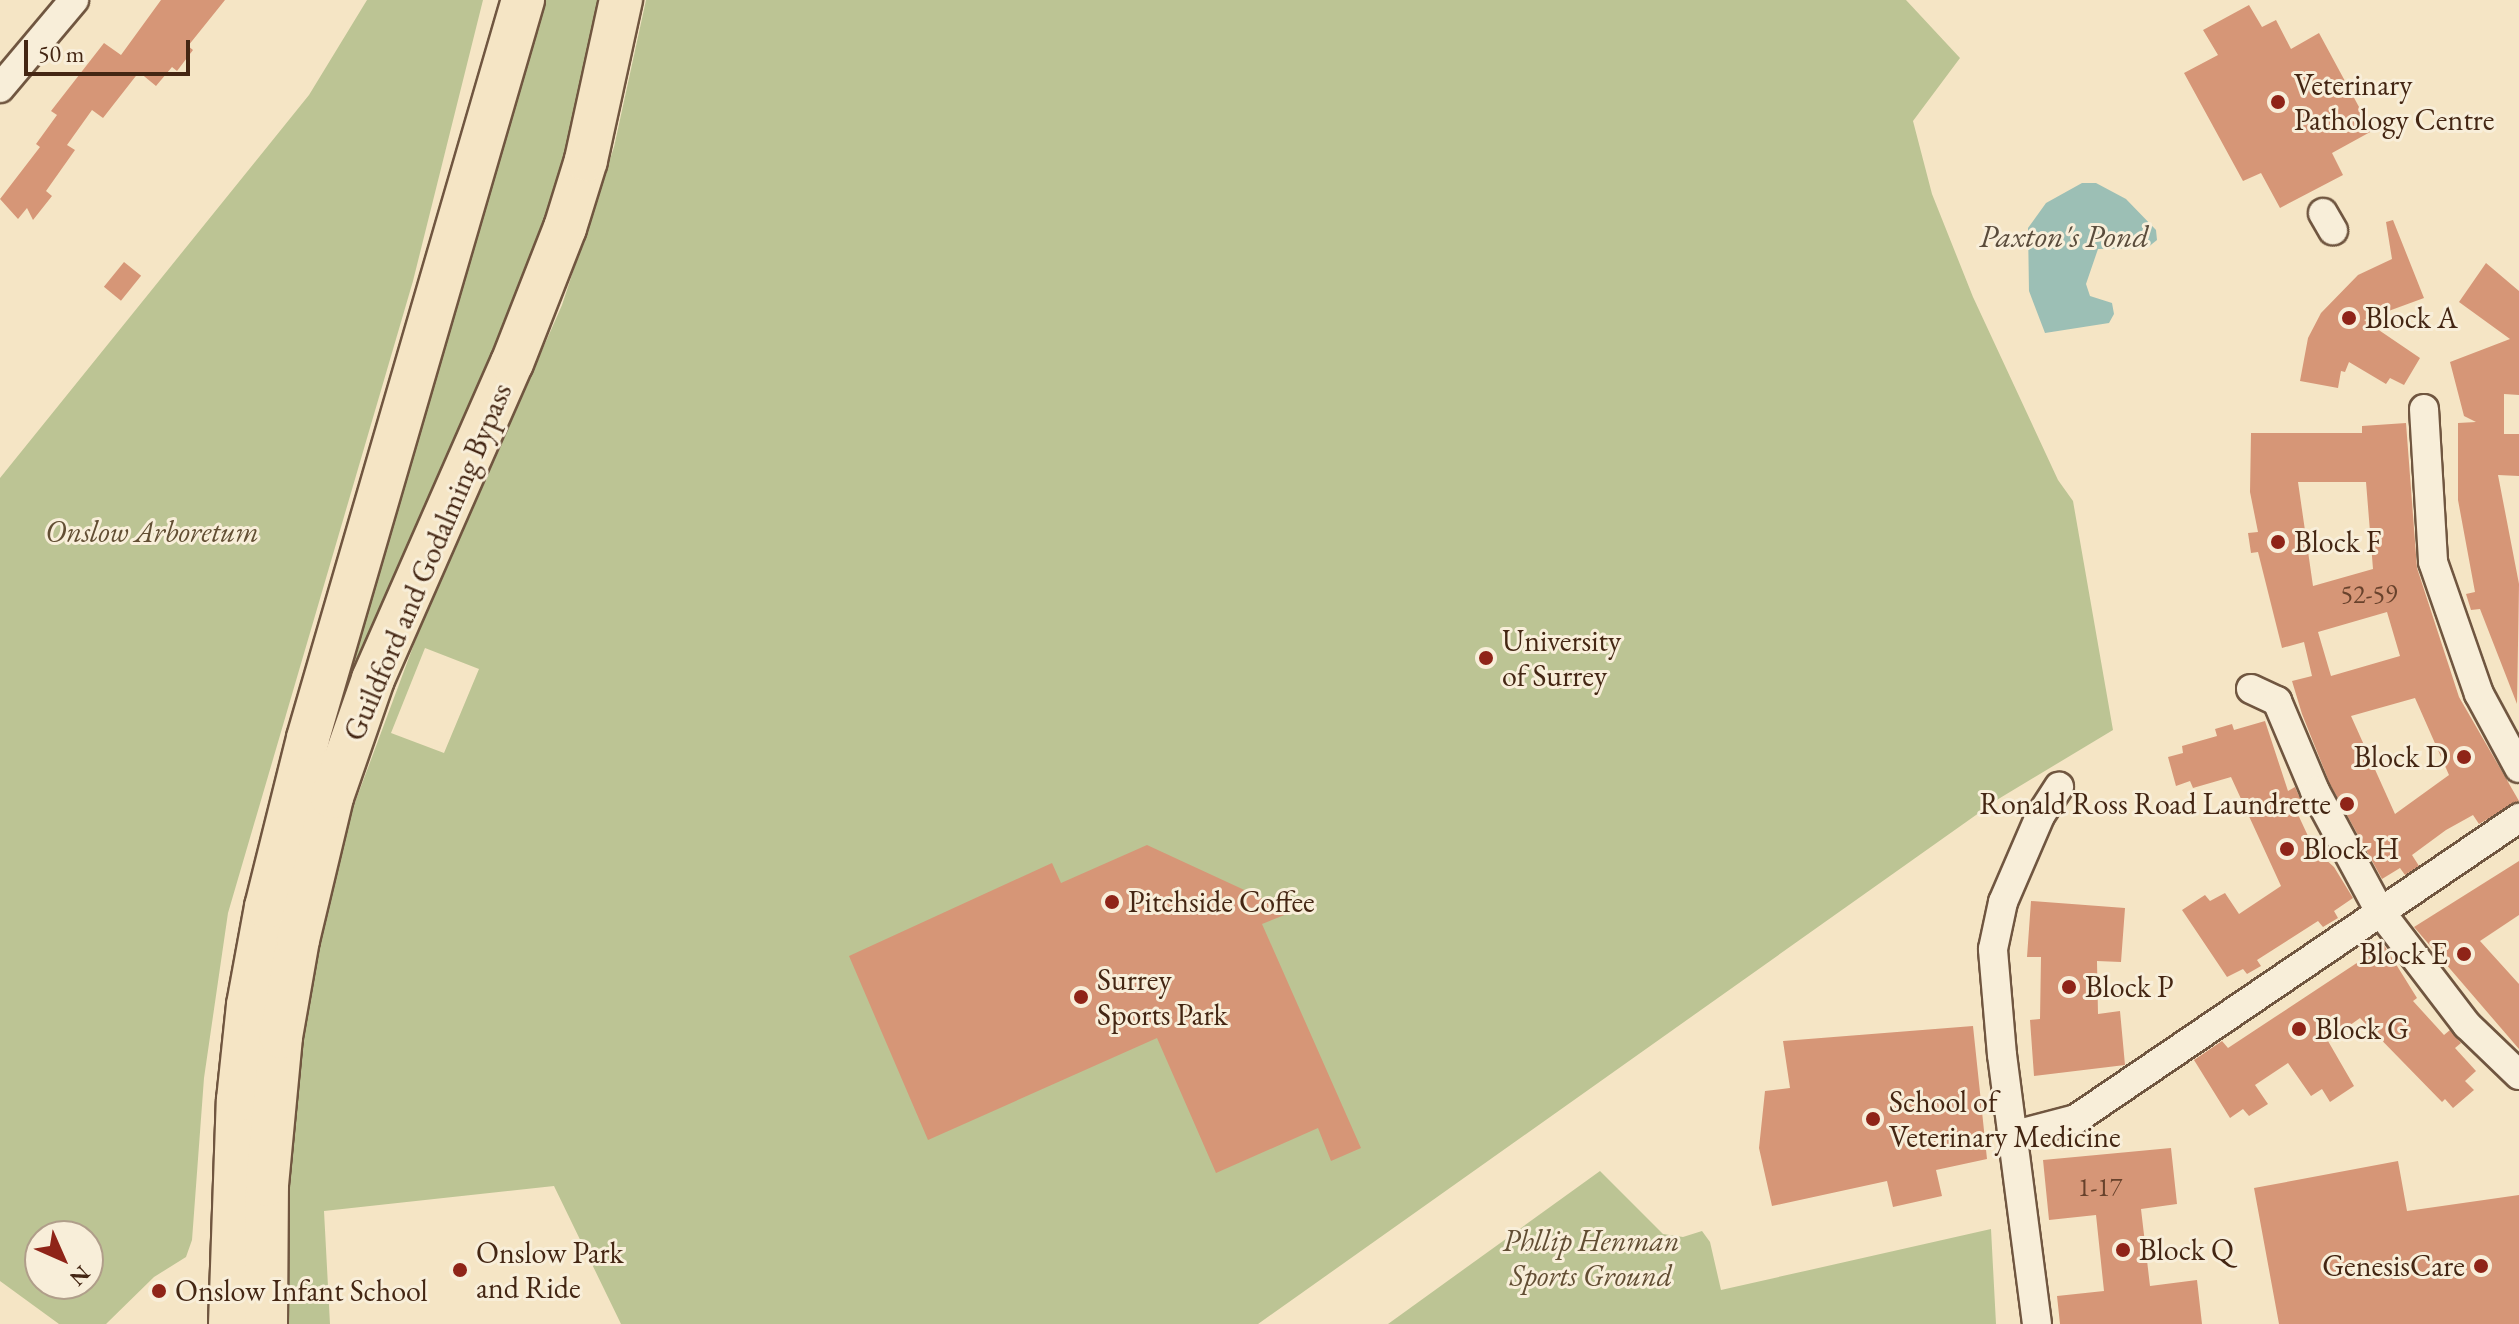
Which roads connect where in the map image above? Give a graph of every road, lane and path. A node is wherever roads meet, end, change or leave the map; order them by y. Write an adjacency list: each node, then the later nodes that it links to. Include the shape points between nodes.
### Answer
1 (74, 0): 4 (street)
2 (523, 0): 13 (highway, Guildford and Godalming Bypass, via 308,738 266,907 238,1100)
3 (621, 0): 14 (highway, Guildford and Godalming Bypass, via 586,160 565,228 512,363 373,679 332,797 281,1037 267,1185)
4 (0, 88)
5 (2424, 409): 7 (street, via 2433,562 2479,694)
6 (2251, 689): 10 (street, via 2277,701 2315,791)
7 (2519, 768)
8 (2059, 787): 12 (street, via 2040,816 2003,902 1993,949)
9 (2519, 818): 10 (street)
10 (2379, 910): 11 (street, via 2467,1025); 12 (street, via 2076,1119)
11 (2519, 1075)
12 (2015, 1135): 15 (street)
13 (230, 1324)
14 (266, 1324)
15 (2037, 1324)

